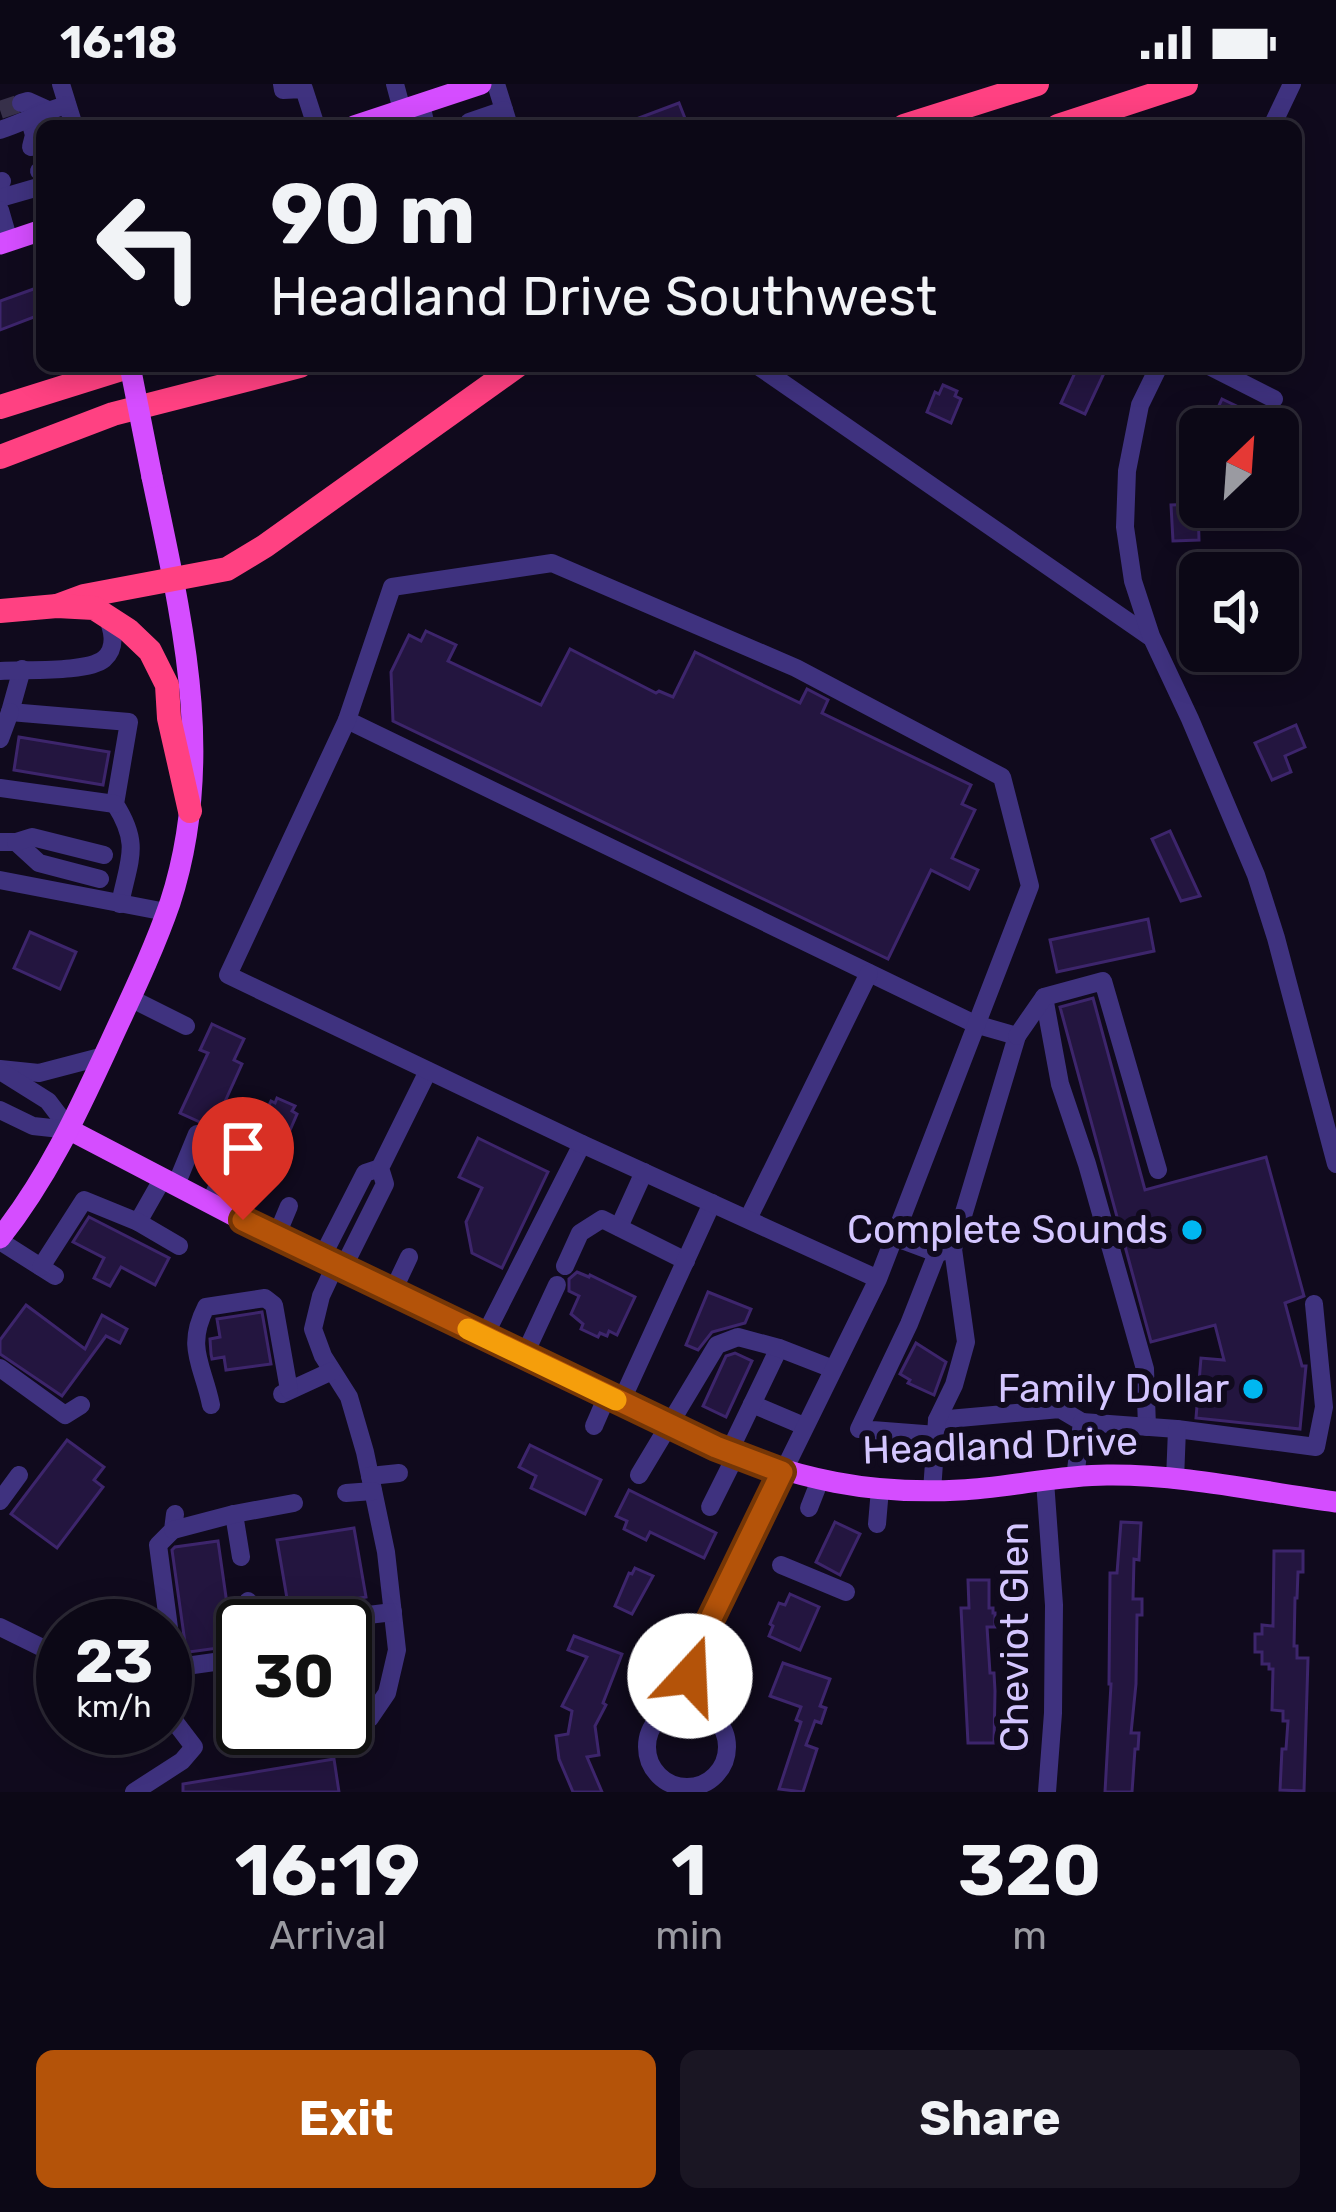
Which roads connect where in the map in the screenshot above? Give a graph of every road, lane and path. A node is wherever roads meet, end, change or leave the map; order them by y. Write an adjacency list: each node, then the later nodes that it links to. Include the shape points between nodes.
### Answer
1 (61, 84): 9 (street)
2 (282, 84): 14 (street, via 304,89)
3 (395, 84): 10 (street)
4 (481, 84): 10 (main road)
5 (496, 84): 11 (street)
6 (1037, 84): 16 (highway)
7 (1186, 84): 17 (highway)
8 (1289, 91): 18 (street)
9 (58, 107): 12 (street); 13 (street)
10 (416, 113): 15 (main road)
11 (507, 118)
12 (43, 120)
13 (69, 120)
14 (314, 120)
15 (384, 120)
16 (923, 120)
17 (1076, 120)
18 (1275, 120)
19 (32, 129): 20 (street)
20 (0, 130)
21 (36, 178): 22 (street)
22 (1, 188)
23 (0, 210): 25 (street)
24 (36, 232): 25 (main road)
25 (4, 243)
26 (110, 372): 34 (highway)
27 (131, 372): 36 (main road, bridge)
28 (277, 372): 35 (highway, via 113,414)
29 (509, 372): 36 (highway, via 265,546 227,569)
30 (767, 372): 40 (street)
31 (1156, 372): 40 (street, via 1140,405 1125,527)
32 (1221, 372): 33 (street)
33 (1274, 399)
34 (0, 406)
35 (0, 457)
36 (173, 578): 37 (highway); 48 (main road, via 190,675)
37 (57, 606): 38 (highway); 39 (highway)
38 (0, 611)
39 (106, 614): 41 (street, via 113,632 106,658); 48 (highway, via 150,651 166,685)
40 (1150, 636): 69 (street, via 1256,874)
41 (22, 669): 42 (street); 43 (street)
42 (0, 671)
43 (10, 712): 45 (street); 47 (street, via 129,722)
44 (347, 720): 54 (street); 59 (street, via 392,587 552,562 796,668 1002,777 1030,886); 64 (street, via 228,975)
45 (0, 739)
46 (0, 788): 47 (street)
47 (115, 804): 50 (street, via 130,828)
48 (190, 811): 53 (main road)
49 (8, 842): 50 (street, via 32,837)
50 (113, 868): 52 (street)
51 (0, 880): 52 (street)
52 (120, 904): 53 (street)
53 (166, 912): 57 (main road)
54 (869, 973): 58 (street); 77 (street)
55 (937, 979): 58 (street)
56 (1044, 997): 61 (street); 70 (street, via 1103,981); 107 (street, via 1060,1084 1145,1370)
57 (130, 998): 60 (street); 62 (main road)
58 (926, 1000): 59 (street)
59 (975, 1024): 61 (street); 81 (street)
60 (186, 1026)
61 (1017, 1036): 84 (street)
62 (104, 1056): 63 (street, via 39,1072); 66 (main road)
63 (0, 1070): 66 (street, via 48,1101)
64 (428, 1071): 68 (street); 87 (street, via 380,1168 385,1184)
65 (0, 1110): 66 (street, via 34,1126)
66 (70, 1130): 73 (main road, Headland Drive); 82 (main road)
67 (197, 1133): 73 (street)
68 (582, 1144): 71 (street); 93 (street)
69 (1336, 1164)
70 (1158, 1171)
71 (644, 1172): 75 (street); 79 (street)
72 (223, 1174): 74 (street)
73 (170, 1182): 74 (main road, Headland Drive); 78 (street)
74 (210, 1203): 80 (main road, Headland Drive)
75 (712, 1203): 77 (street); 86 (street)
76 (289, 1206): 80 (street)
77 (748, 1220): 89 (street)
78 (138, 1222): 82 (street, via 85,1200 48,1271); 83 (street)
79 (619, 1227): 86 (street); 88 (street, via 602,1219 580,1233)
80 (276, 1237): 87 (main road, Headland Drive)
81 (894, 1237): 84 (street); 89 (street)
82 (0, 1239)
83 (178, 1246)
84 (945, 1251): 108 (street, via 966,1342); 108 (street, via 859,1429)
85 (409, 1257): 91 (street)
86 (686, 1261): 99 (street)
87 (333, 1265): 91 (main road, Headland Drive); 98 (street, via 313,1329)
88 (565, 1266)
89 (878, 1279): 97 (street)
90 (557, 1285): 95 (street)
91 (392, 1293): 93 (main road, Headland Drive)
92 (1314, 1304): 109 (street, via 1324,1407 1316,1448)
93 (484, 1337): 95 (main road, Headland Drive)
94 (778, 1348): 97 (street); 100 (street); 104 (street, via 738,1337 717,1345)
95 (524, 1356): 99 (main road, Headland Drive)
96 (0, 1368): 101 (street, via 65,1415)
97 (833, 1370): 106 (street)
98 (332, 1371): 102 (street, via 283,1393 274,1305 265,1298 206,1307 195,1328); 119 (street, via 350,1397)
99 (614, 1399): 104 (main road, Headland Drive); 105 (street)
100 (752, 1404): 106 (street); 110 (street)
101 (81, 1405)
102 (211, 1405)
103 (1082, 1422): 107 (street); 108 (street, via 1060,1409); 115 (street)
104 (668, 1424): 110 (main road, Headland Drive); 113 (street)
105 (594, 1426)
106 (805, 1426): 111 (street)
107 (1147, 1426): 109 (street)
108 (937, 1427): 121 (street)
109 (1177, 1429): 118 (street)
110 (735, 1454): 111 (main road, Headland Drive); 126 (street)
111 (782, 1472): 116 (main road, Headland Drive); 138 (street, via 699,1643)
112 (399, 1473): 119 (street)
113 (639, 1474)
114 (19, 1475): 123 (street)
115 (1075, 1478): 117 (main road, Headland Drive); 118 (main road, Headland Drive)
116 (820, 1480): 120 (main road, Headland Drive); 127 (street)
117 (1045, 1480): 121 (main road, Headland Drive); 142 (street, Cheviot Glen, via 1054,1605)
118 (1175, 1480): 124 (main road, Headland Drive)
119 (372, 1484): 122 (street); 133 (street)
120 (880, 1489): 121 (main road, Headland Drive); 129 (street)
121 (932, 1491)
122 (346, 1493)
123 (2, 1494)
124 (1336, 1502)
125 (294, 1503): 128 (street)
126 (710, 1507)
127 (809, 1508)
128 (234, 1514): 130 (street); 137 (street, via 174,1522 158,1545 173,1658 186,1666)
129 (877, 1524)
130 (241, 1557)
131 (781, 1564): 132 (street)
132 (846, 1592)
133 (393, 1612): 134 (street); 139 (street, via 398,1650)
134 (372, 1615)
135 (0, 1628): 136 (street)
136 (36, 1645)
137 (216, 1662)
138 (682, 1707): 138 (street, via 656,1723 647,1752 663,1779 692,1787 719,1772 727,1742 712,1715)
139 (372, 1715)
140 (187, 1755): 141 (street)
141 (134, 1792)
142 (1047, 1792)

